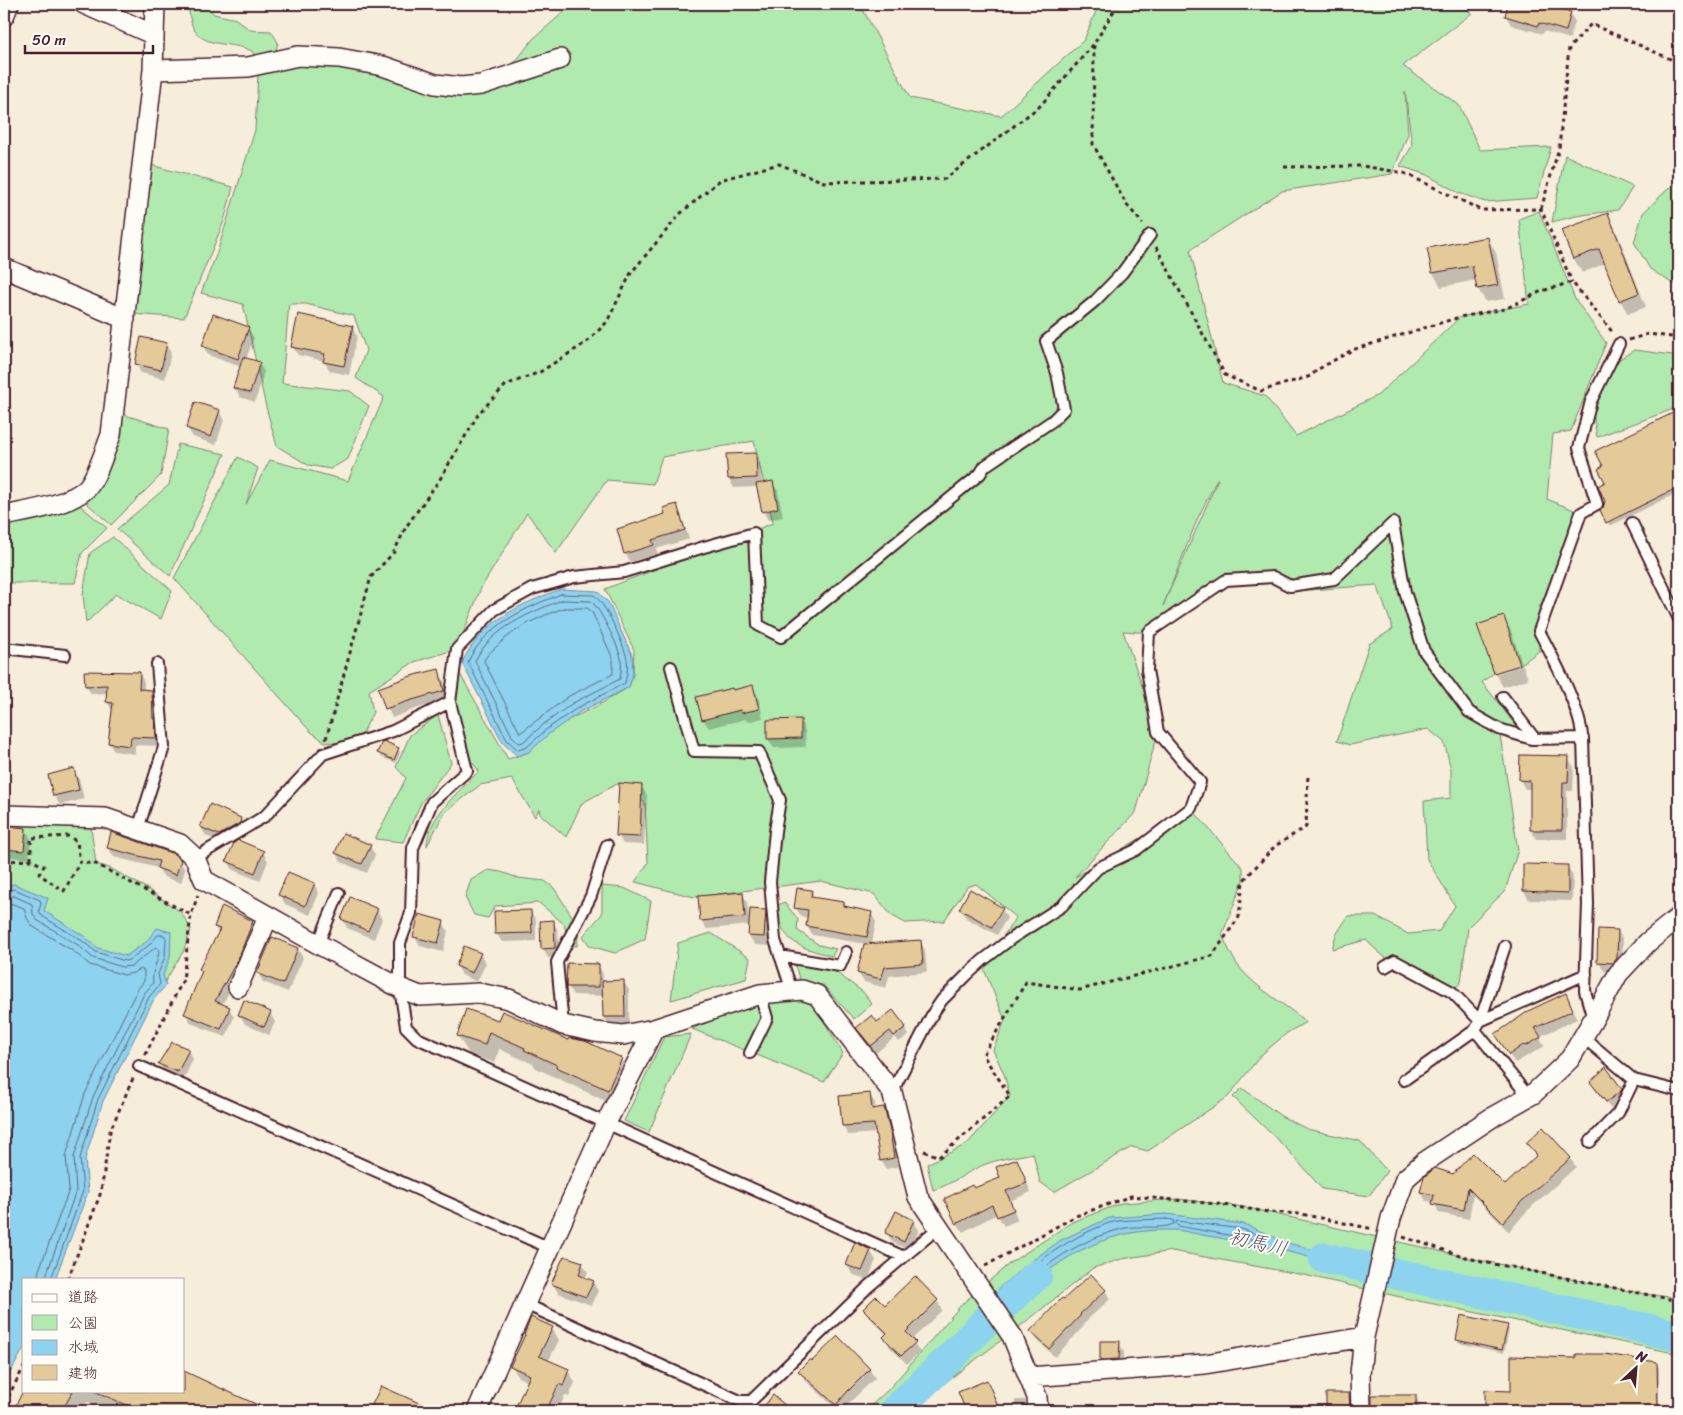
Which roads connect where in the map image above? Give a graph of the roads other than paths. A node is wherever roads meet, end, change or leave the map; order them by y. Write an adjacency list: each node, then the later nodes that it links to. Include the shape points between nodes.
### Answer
1 (9, 4): 4 (street)
2 (84, 4): 5 (street)
3 (155, 4): 5 (street)
4 (4, 16)
5 (154, 36): 7 (street)
6 (560, 59): 7 (street, via 481,85 461,87 435,84 383,66 339,58 298,56 248,67)
7 (153, 70): 10 (street)
8 (1150, 235): 20 (lane, via 1122,273 1095,301 1046,342 1057,373 1064,409 1052,421 986,466 781,636 758,625 754,533 624,572 574,577 532,589 494,610 457,648)
9 (4, 268): 10 (street)
10 (125, 319): 12 (street, via 111,435 87,488 65,502)
11 (1619, 344): 21 (lane, via 1591,401 1579,448 1597,504 1580,513 1539,631 1561,675)
12 (4, 516)
13 (1632, 523): 14 (lane)
14 (1679, 619)
15 (4, 648): 16 (lane)
16 (65, 655)
17 (157, 664): 24 (lane, via 164,747)
18 (671, 667): 33 (lane, via 694,751 759,752 780,800 770,882)
19 (1503, 697): 22 (lane)
20 (450, 702): 26 (lane, via 393,731 323,754 265,816); 37 (lane, via 467,771 432,802 413,848 411,913 400,943)
21 (1583, 738): 22 (lane); 35 (lane, via 1579,780 1587,863)
22 (1535, 739): 50 (lane, via 1499,729 1469,712 1424,651 1405,592 1393,523 1334,579 1290,586 1273,577 1226,580 1149,632 1146,670 1158,732 1200,782 1191,808 1136,850 1098,868 1062,906 982,961 933,1012)
23 (4, 815): 24 (street, via 105,818)
24 (138, 829): 26 (street, via 180,844)
25 (606, 845): 41 (lane, via 591,896 557,962)
26 (195, 858): 28 (street, via 204,880)
27 (339, 893): 30 (lane)
28 (268, 917): 30 (street); 36 (street)
29 (1679, 917): 40 (street, via 1648,942 1618,974)
30 (318, 944): 37 (street)
31 (1505, 946): 42 (lane)
32 (846, 952): 33 (lane, via 840,966)
33 (780, 956): 38 (lane)
34 (1384, 967): 42 (lane, via 1395,961 1452,992)
35 (1586, 974): 40 (lane, via 1585,991); 42 (lane)
36 (238, 987)
37 (400, 988): 41 (street, via 420,996 478,993 509,1000); 52 (lane, via 406,1027 417,1038)
38 (792, 991): 39 (street); 50 (street, via 818,994)
39 (760, 994): 43 (street); 45 (lane, via 767,1018)
40 (1593, 1020): 44 (street)
41 (563, 1025): 43 (street, via 623,1035)
42 (1477, 1025): 47 (lane); 51 (lane)
43 (654, 1029): 52 (street)
44 (1583, 1037): 48 (lane); 51 (street, via 1570,1059)
45 (750, 1053)
46 (139, 1066): 55 (lane)
47 (1404, 1080)
48 (1634, 1080): 49 (lane); 53 (lane, via 1618,1113)
49 (1679, 1091)
50 (892, 1092): 54 (street, via 918,1197)
51 (1529, 1097): 58 (street, via 1424,1162 1405,1179 1391,1218)
52 (606, 1123): 55 (street); 56 (lane)
53 (1590, 1142)
54 (938, 1228): 56 (lane); 59 (street, via 1012,1336)
55 (550, 1248): 57 (street)
56 (904, 1257): 57 (lane, via 868,1287 751,1402 740,1401)
57 (525, 1304): 60 (street)
58 (1364, 1337): 59 (street, via 1204,1364); 62 (street)
59 (1029, 1377): 61 (street, via 1037,1397)
60 (477, 1411)
61 (1038, 1411)
62 (1360, 1411)

